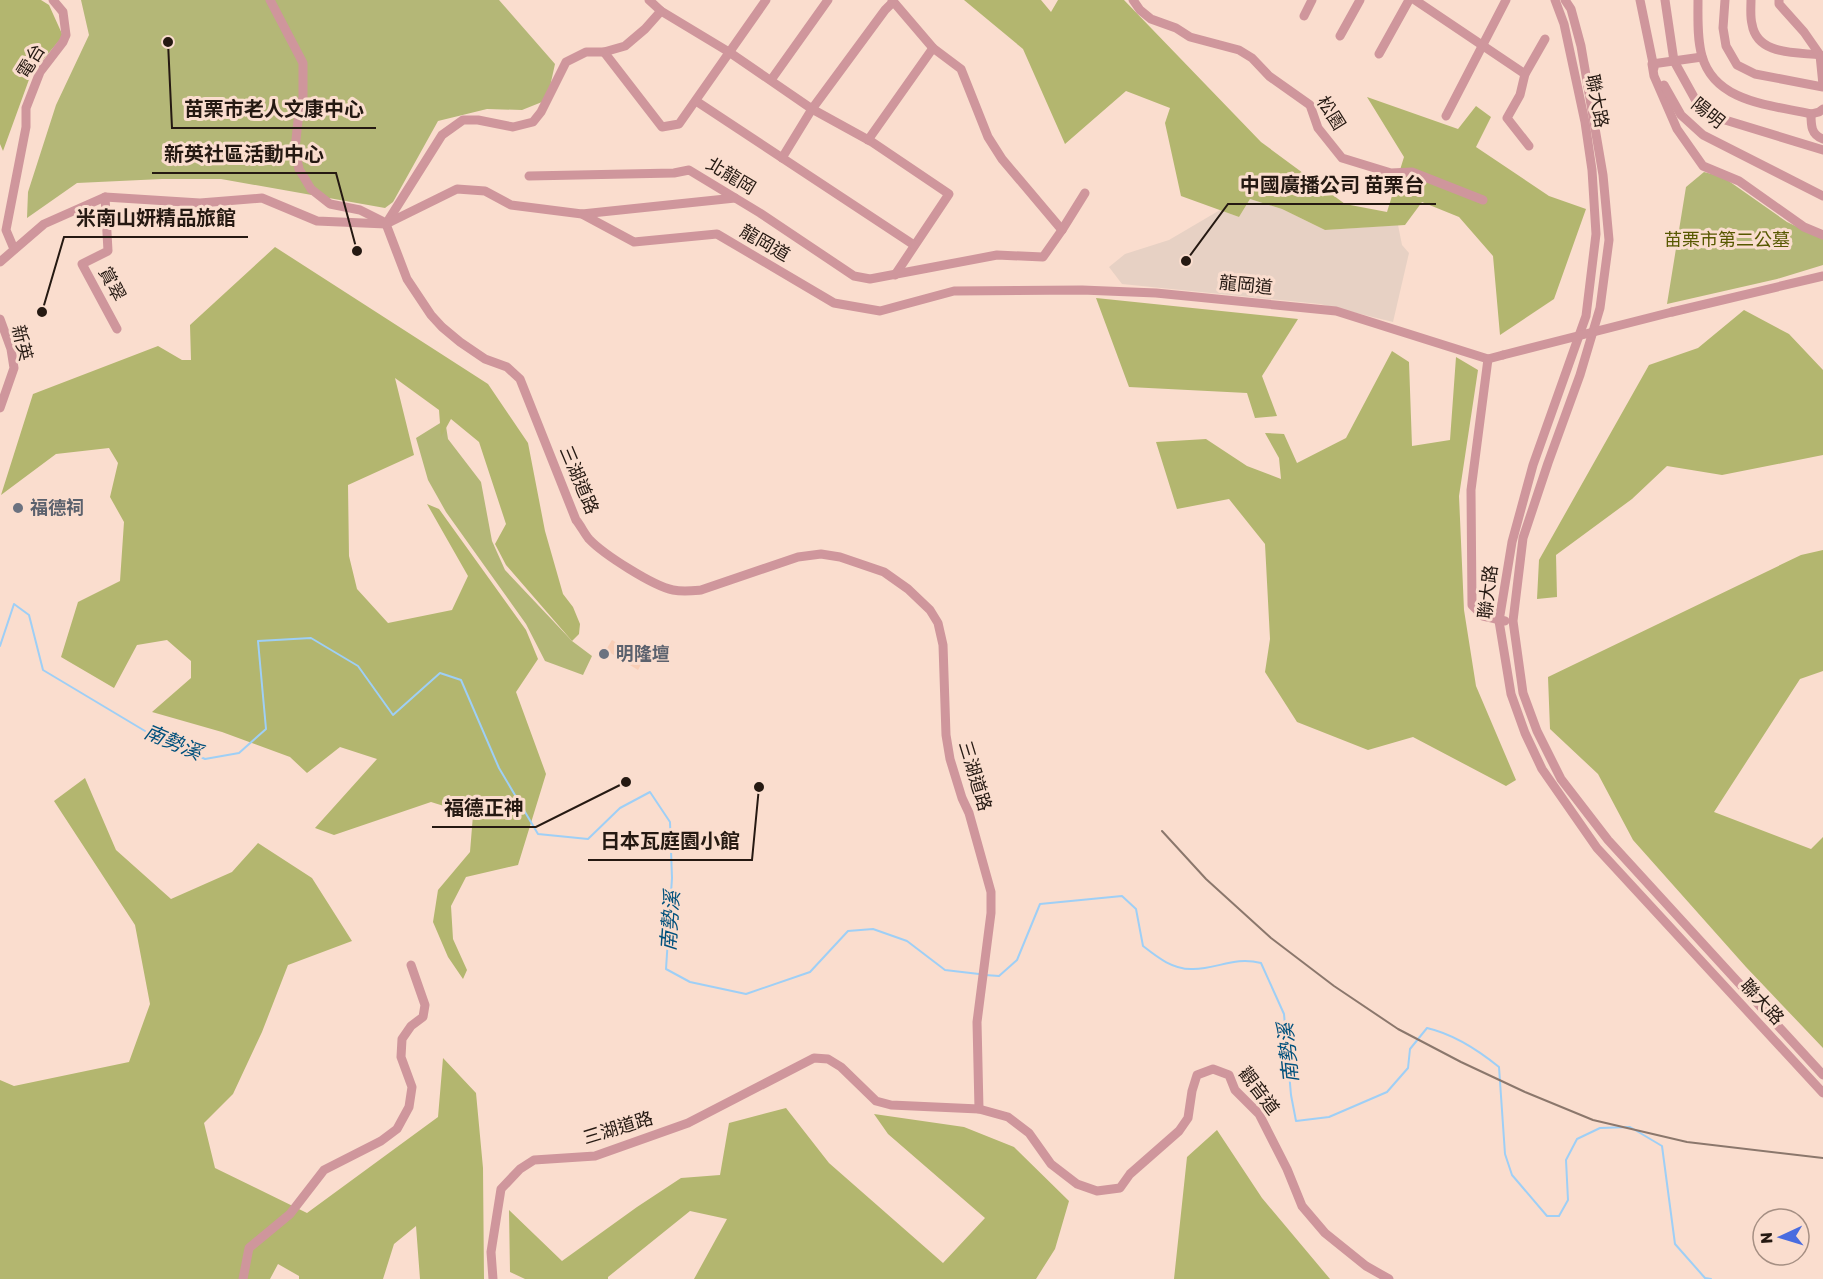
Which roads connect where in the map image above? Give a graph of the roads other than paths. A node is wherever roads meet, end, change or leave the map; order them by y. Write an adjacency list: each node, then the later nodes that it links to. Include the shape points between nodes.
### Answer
1 (53, 0): 59 (street, 電台, via 63,12 66,35 40,72 26,108 26,127 6,230)
2 (270, 0): 55 (street, via 303,63 303,97 295,149 299,169 311,189 330,204 360,210)
3 (649, 0): 21 (street)
4 (766, 0): 28 (street)
5 (828, 0): 35 (street)
6 (1133, 0): 53 (street, 松園, via 1151,19 1190,38 1239,50 1252,58 1269,76 1310,105 1318,128 1342,158 1391,173 1412,172)
7 (1312, 0): 22 (street)
8 (1360, 0): 23 (street)
9 (1409, 0): 29 (street)
10 (1414, 0): 25 (street)
11 (1506, 0): 25 (street)
12 (1554, 0): 42 (street, 聯大路)
13 (1565, 0): 42 (street, 聯大路, via 1581,46)
14 (1640, 0): 33 (street, 陽明)
15 (1665, 0): 32 (street, 陽明)
16 (1698, 0): 31 (street, 陽明)
17 (1725, 0): 36 (street, via 1726,46 1737,65 1755,74)
18 (1751, 0): 30 (street, via 1752,25 1764,46)
19 (1779, 0): 30 (street)
20 (892, 1): 26 (street); 38 (street)
21 (661, 11): 27 (street, via 626,46); 28 (street)
22 (1304, 16)
23 (1340, 36)
24 (1545, 39): 34 (street)
25 (1481, 45): 34 (street); 41 (street)
26 (933, 48): 44 (street); 56 (street, via 961,69 988,137)
27 (604, 52): 37 (street, via 662,128 679,124); 55 (street, via 586,52 566,62 542,112 533,122 513,127 463,120 442,135)
28 (729, 52): 35 (street); 37 (street)
29 (1379, 54)
30 (1820, 56): 36 (street)
31 (1702, 57): 32 (street); 40 (street, 陽明, via 1714,81 1726,91)
32 (1674, 61): 33 (street); 46 (street, 陽明, via 1695,99 1712,116)
33 (1652, 64): 50 (street, 陽明, via 1681,115 1703,135); 57 (street, via 1677,129 1703,166 1739,181 1804,227)
34 (1525, 74): 45 (street, via 1520,95 1507,118)
35 (771, 80): 38 (street)
36 (1823, 86)
37 (696, 101): 47 (street)
38 (812, 109): 44 (street); 47 (street)
39 (1823, 109): 40 (street)
40 (1811, 114): 43 (street, via 1811,128)
41 (1446, 116)
42 (1589, 121): 67 (street, 聯大路, via 1596,234 1586,316 1533,465 1515,531); 68 (street, 聯大路, via 1604,175 1610,240 1600,308 1523,538)
43 (1823, 139)
44 (868, 140): 58 (street, via 949,194)
45 (1530, 146)
46 (1823, 150)
47 (782, 158): 58 (street)
48 (529, 176): 52 (street, 北龍岡, via 689,170)
49 (1085, 193): 56 (street, 北龍岡)
50 (1823, 196)
51 (105, 197): 55 (street, 龍岡道, via 200,203 262,198 317,221); 59 (street, 龍岡道, via 44,224); 64 (street, 賞翠, via 108,251 82,264)
52 (735, 198): 54 (street); 61 (street, 北龍岡, via 854,276 870,279)
53 (1483, 200)
54 (582, 214): 55 (street, 龍岡道, via 511,206 485,191 457,189); 65 (street, 龍岡道, via 634,242 717,234 834,303 880,311 954,291 1156,292 1336,311)
55 (387, 224): 74 (street, 三湖道路, via 407,279 430,315 460,342 485,359 507,367 520,379 576,519 588,538 602,550 655,583 686,592 784,560 821,554 840,557 884,572 930,610 943,645 946,735 952,764 991,892 977,1022)
56 (1062, 230): 61 (street, 北龍岡, via 1043,256 997,255)
57 (1823, 235)
58 (914, 245): 61 (street)
59 (14, 249): 60 (street, 龍岡道)
60 (0, 262)
61 (895, 275)
62 (1823, 276): 65 (street, bridge)
63 (0, 319): 66 (street, 新英, via 14,368)
64 (117, 329)
65 (1488, 359): 67 (street, via 1471,490 1472,605 1482,616)
66 (0, 408)
67 (1499, 621): 68 (street); 70 (street, 聯大路, via 1511,694 1525,733 1542,769)
68 (1513, 621): 69 (street, 聯大路, via 1523,693 1537,731 1561,779)
69 (1608, 840): 70 (street); 72 (street, 聯大路)
70 (1597, 848): 73 (street, 聯大路)
71 (411, 965): 75 (street, via 425,1005 423,1017 402,1039 401,1057 412,1087 409,1107 397,1129 381,1141 324,1170 290,1214 249,1248)
72 (1823, 1075)
73 (1823, 1093)
74 (979, 1109): 76 (street, 三湖道路, via 876,1101 841,1067 828,1059 814,1058 688,1123 595,1156 534,1160 520,1169 501,1189 491,1252); 77 (street, 觀音道, via 1008,1117 1029,1133 1051,1164 1077,1184 1097,1191 1120,1188 1188,1118 1197,1075 1213,1069 1229,1075 1235,1090 1259,1114 1302,1206 1325,1233)
75 (243, 1279)
76 (493, 1279)
77 (1389, 1279)

